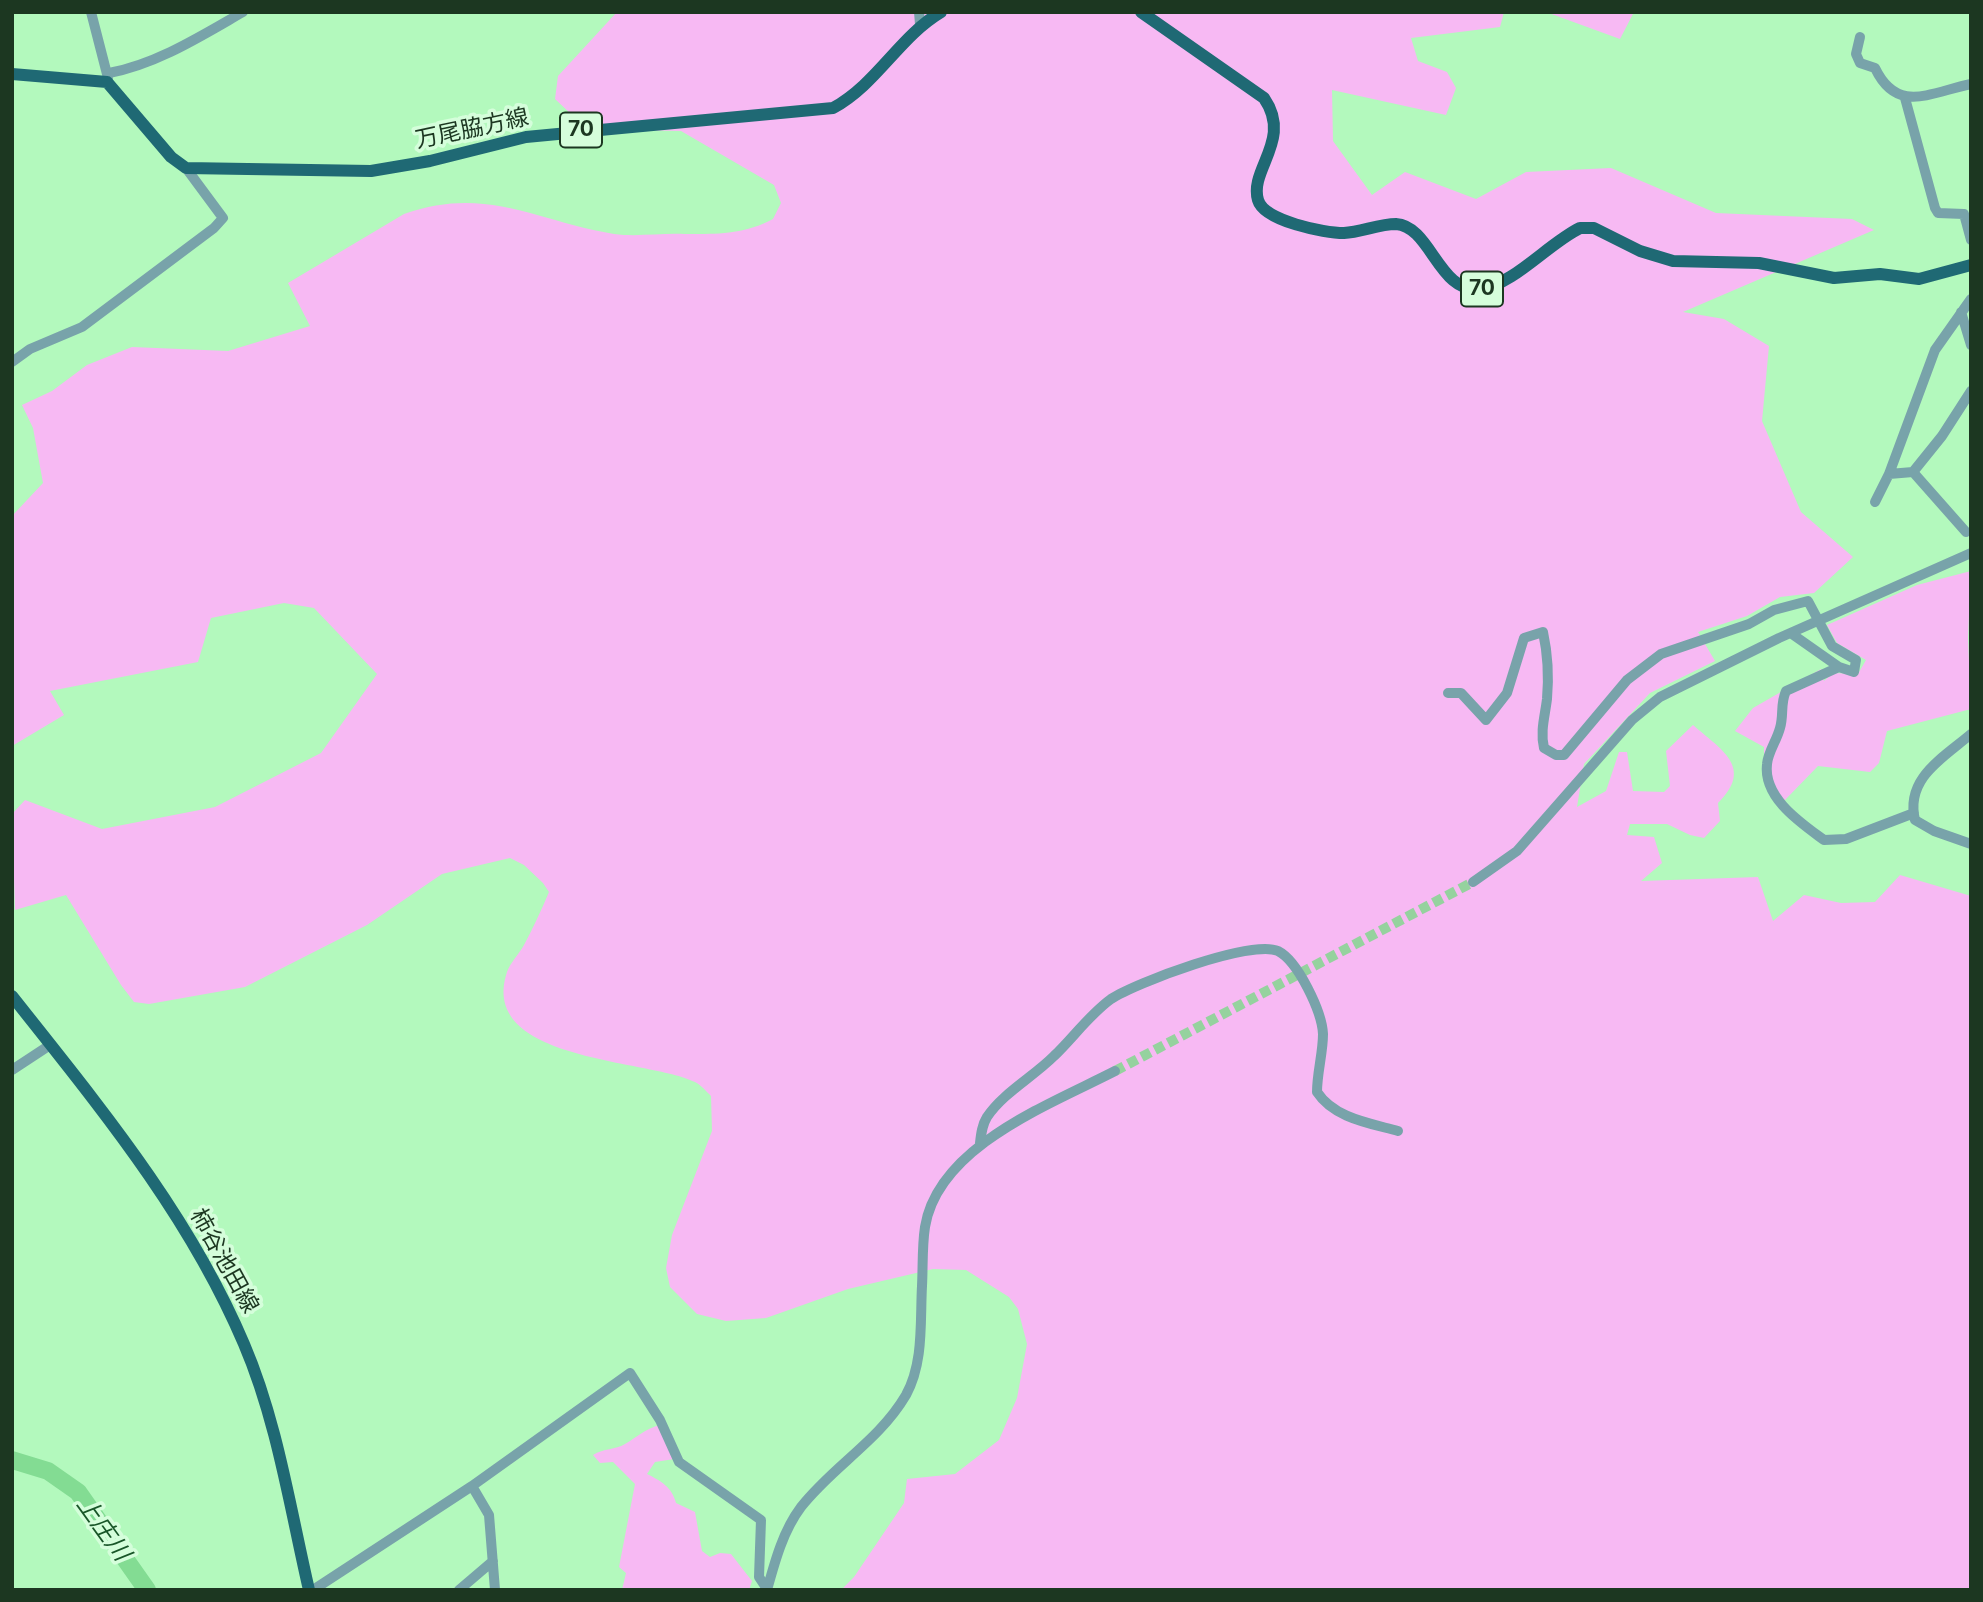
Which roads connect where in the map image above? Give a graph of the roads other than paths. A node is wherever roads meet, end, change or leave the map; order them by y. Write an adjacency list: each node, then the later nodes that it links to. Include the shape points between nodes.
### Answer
1 (92, 12): 8 (street)
2 (243, 12): 8 (street, via 198,38)
3 (940, 12): 5 (main road, 万尾脇方線 / 70)
4 (1141, 12): 13 (main road, 70, via 1264,99 1273,112 1272,139 1259,185 1258,199 1265,210 1314,230 1344,233 1398,224 1412,232 1443,270 1467,288 1495,286 1580,228 1594,228 1673,261 1759,263 1833,278 1880,274 1919,279)
5 (920, 18): 11 (main road, 万尾脇方線 / 70, via 864,87 833,108 526,137 371,171)
6 (1860, 37): 10 (street, via 1856,54 1860,63 1875,68 1884,87)
7 (12, 74): 8 (main road)
8 (108, 77): 11 (main road, via 171,157)
9 (1971, 84): 10 (street)
10 (1905, 98): 12 (street, via 1935,208 1938,213 1964,214)
11 (186, 168): 17 (street, via 223,218 214,229 82,327 30,349)
12 (1971, 240)
13 (1971, 265)
14 (1971, 299): 15 (street)
15 (1961, 312): 16 (street); 20 (street, via 1935,350)
16 (1971, 345)
17 (12, 362)
18 (1971, 391): 19 (street)
19 (1913, 472): 20 (street); 22 (street)
20 (1889, 474): 21 (street)
21 (1875, 502)
22 (1966, 532)
23 (1971, 553): 24 (street)
24 (1792, 634): 25 (street); 30 (street, via 1660,697 1632,720 1517,851)
25 (1839, 667): 26 (street, via 1854,672 1856,660 1832,646 1808,601 1800,603 1661,654 1627,680 1564,755 1544,748 1541,735 1548,683 1543,632 1524,638 1507,694 1486,720 1461,693); 28 (street, via 1786,691 1779,733 1767,763 1768,779 1784,808 1824,840 1846,839)
26 (1448, 693)
27 (1971, 734): 28 (street, via 1915,786)
28 (1913, 813): 29 (street, via 1915,820 1934,831)
29 (1971, 844)
30 (1473, 882)
31 (12, 996): 32 (main road, 柿谷池田線)
32 (50, 1045): 33 (street); 40 (main road, 柿谷池田線, via 160,1191 200,1252 223,1298 268,1415)
33 (12, 1070)
34 (1115, 1071): 36 (street)
35 (1398, 1131): 36 (street, via 1326,1106 1317,1093 1323,1034 1320,1021 1295,966 1278,951 1266,949 1161,975 1109,1000 1055,1056 998,1104 987,1118)
36 (980, 1143): 39 (street, via 938,1194 925,1225 918,1363 910,1386 882,1430 800,1508 780,1543)
37 (472, 1486): 38 (street, via 489,1515); 39 (street, via 630,1373 660,1420 679,1462 761,1520 759,1577); 40 (street)
38 (493, 1562): 41 (street); 42 (street)
39 (767, 1589)
40 (311, 1590)
41 (459, 1590)
42 (495, 1590)

